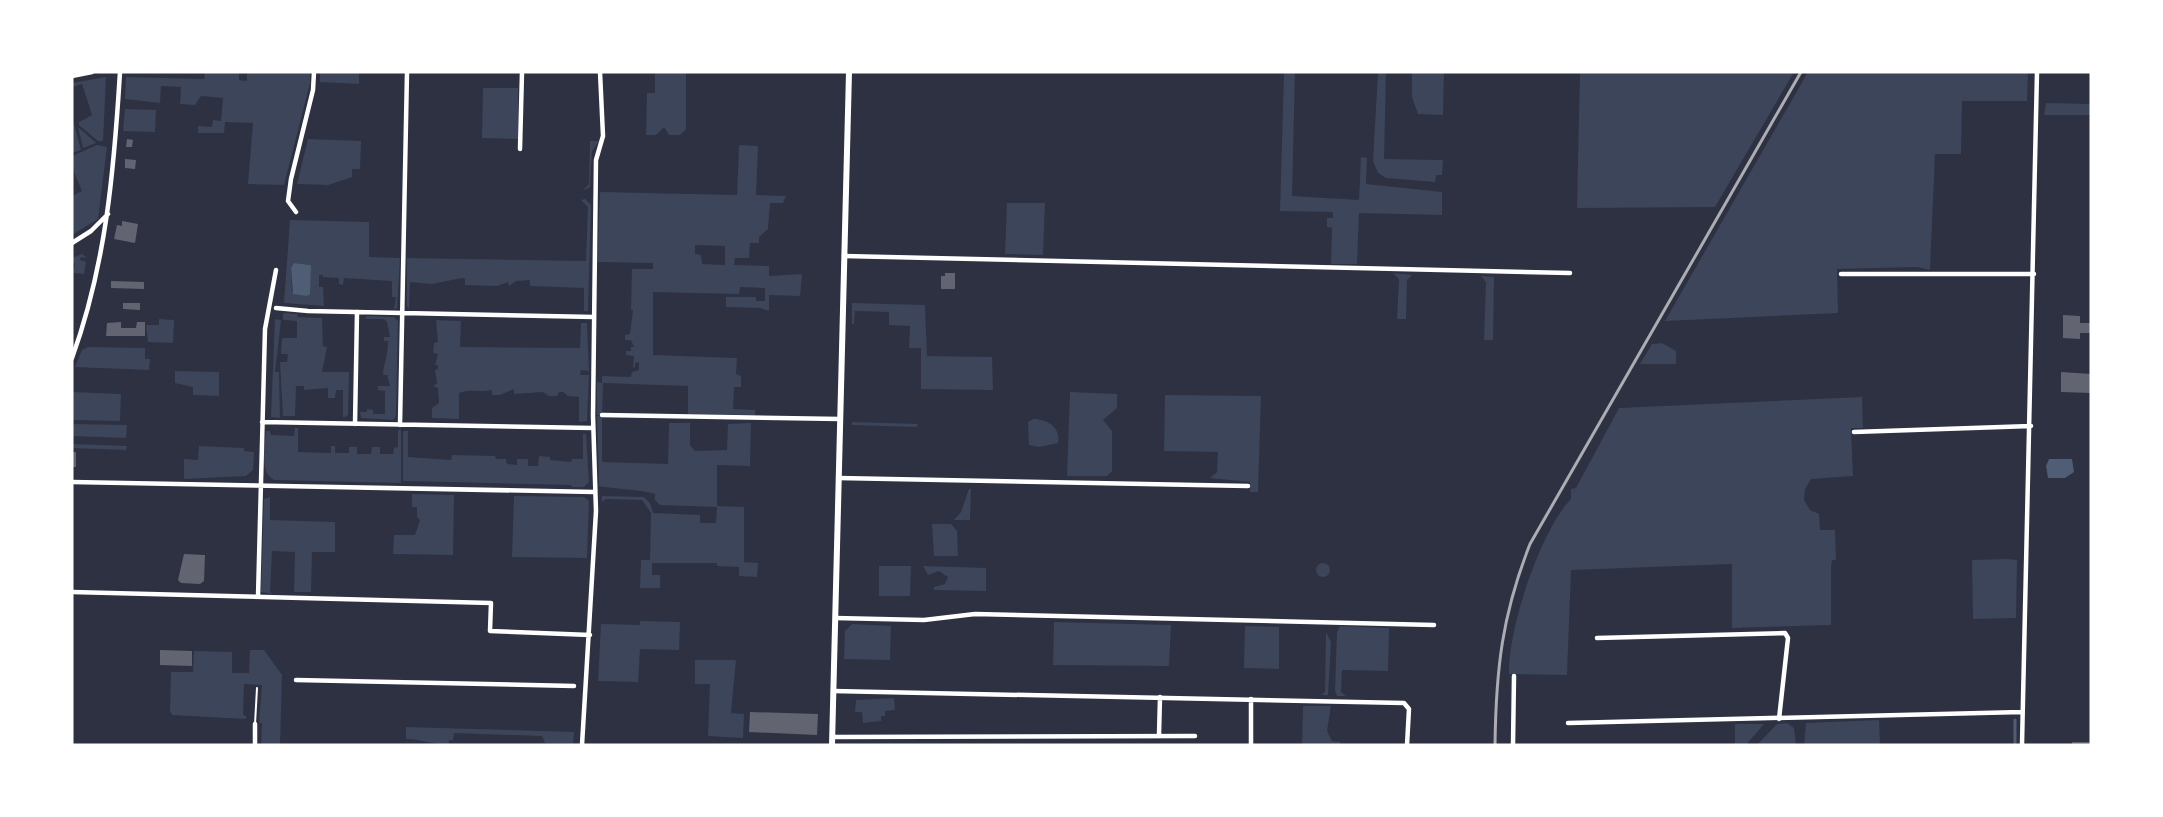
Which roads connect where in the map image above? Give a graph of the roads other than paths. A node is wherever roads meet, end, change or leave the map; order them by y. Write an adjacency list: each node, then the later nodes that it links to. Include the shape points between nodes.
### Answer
1 (92, 72): 9 (street)
2 (120, 72): 12 (street)
3 (314, 72): 11 (street, via 291,179 289,205)
4 (407, 72): 23 (street)
5 (522, 72): 10 (street)
6 (600, 72): 24 (street, via 603,136 596,160)
7 (849, 72): 16 (street)
8 (2037, 72): 20 (street)
9 (72, 76)
10 (520, 149)
11 (296, 212)
12 (108, 214): 13 (street); 14 (street)
13 (91, 231): 14 (street); 15 (street)
14 (105, 235): 26 (street)
15 (72, 243)
16 (844, 256): 18 (street); 29 (street)
17 (276, 270): 30 (street, via 266,316)
18 (1570, 273)
19 (1841, 274): 20 (street)
20 (2034, 274): 33 (street)
21 (276, 308): 22 (street)
22 (357, 312): 23 (street); 31 (street)
23 (402, 313): 24 (street); 32 (street)
24 (594, 317): 34 (street)
25 (72, 336): 26 (street)
26 (80, 338): 27 (street)
27 (72, 358)
28 (603, 416): 29 (street)
29 (840, 419): 36 (street)
30 (262, 422): 31 (street); 38 (street)
31 (355, 424): 32 (street)
32 (400, 425): 34 (street)
33 (2031, 426): 35 (street); 54 (street)
34 (593, 428): 40 (street)
35 (1854, 432)
36 (838, 477): 39 (street); 43 (street)
37 (72, 482): 38 (street)
38 (260, 484): 40 (street); 42 (street)
39 (1248, 486)
40 (595, 492): 45 (street)
41 (72, 592): 42 (street)
42 (258, 597): 45 (street, via 490,603 490,631)
43 (835, 618): 44 (street, via 924,620 975,614); 51 (street)
44 (1434, 625)
45 (590, 635): 62 (street)
46 (1597, 638): 55 (street, via 1785,633 1788,638)
47 (1514, 676): 66 (street)
48 (296, 680): 49 (street)
49 (574, 686)
50 (256, 688): 57 (lane)
51 (833, 691): 52 (street); 60 (street)
52 (1160, 697): 53 (street); 58 (street)
53 (1251, 699): 64 (street); 65 (street, via 1404,703 1409,709)
54 (2022, 712): 55 (street); 67 (street)
55 (1779, 719): 56 (street)
56 (1568, 723)
57 (255, 724): 61 (street)
58 (1159, 735): 59 (street); 60 (street)
59 (1195, 736)
60 (832, 737): 63 (street)
61 (255, 745)
62 (582, 745)
63 (832, 745)
64 (1251, 745)
65 (1407, 745)
66 (1513, 745)
67 (2022, 745)

